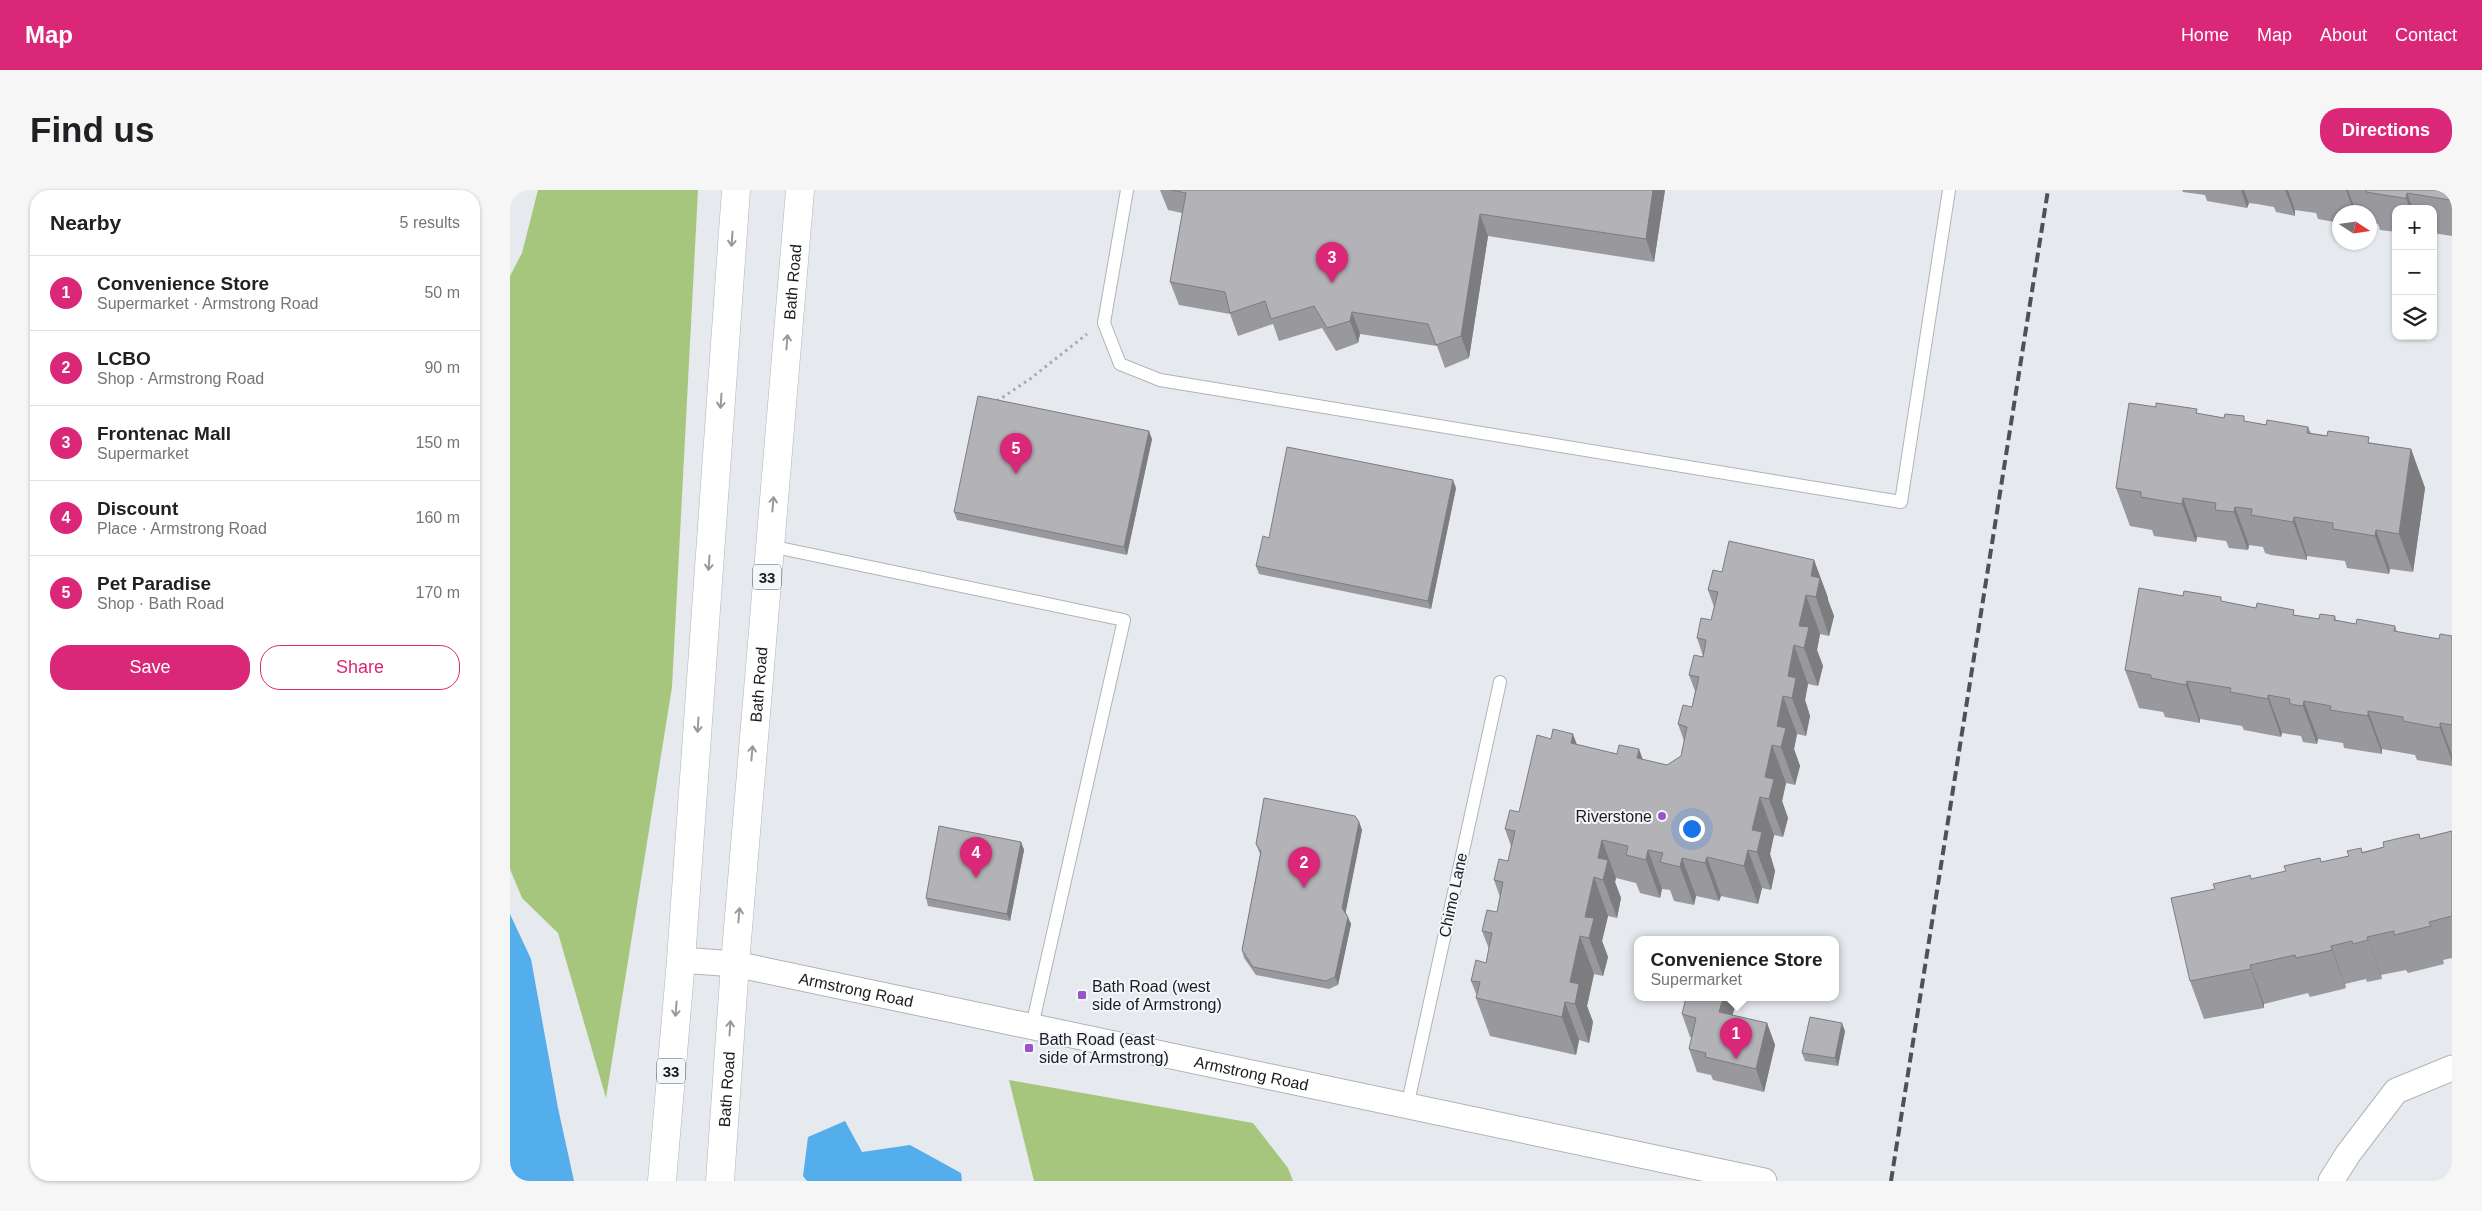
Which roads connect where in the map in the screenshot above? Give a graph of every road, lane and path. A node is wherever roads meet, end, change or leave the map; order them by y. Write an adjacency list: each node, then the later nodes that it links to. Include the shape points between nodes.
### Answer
1 (736, 190): 9 (main road, 33, one-way to 9)
2 (800, 190): 7 (main road, Bath Road / 33, one-way to 2)
3 (1127, 190): 5 (lane)
4 (1949, 190): 5 (lane, via 1901,502 1160,380 1120,364)
5 (1104, 323): 6 (path)
6 (997, 400)
7 (770, 546): 10 (main road, Bath Road / 33, one-way to 7); 11 (lane, via 1124,620)
8 (1500, 682): 13 (lane, Chimo Lane)
9 (681, 960): 10 (street, Armstrong Road); 14 (main road, 33, one-way to 14)
10 (735, 964): 11 (street, Armstrong Road); 15 (main road, Bath Road / 33, one-way to 10)
11 (1032, 1026): 13 (street, Armstrong Road)
12 (2452, 1068): 17 (street, via 2396,1091)
13 (1407, 1107): 16 (street, Armstrong Road)
14 (662, 1181)
15 (720, 1181)
16 (1764, 1181)
17 (2331, 1181)

